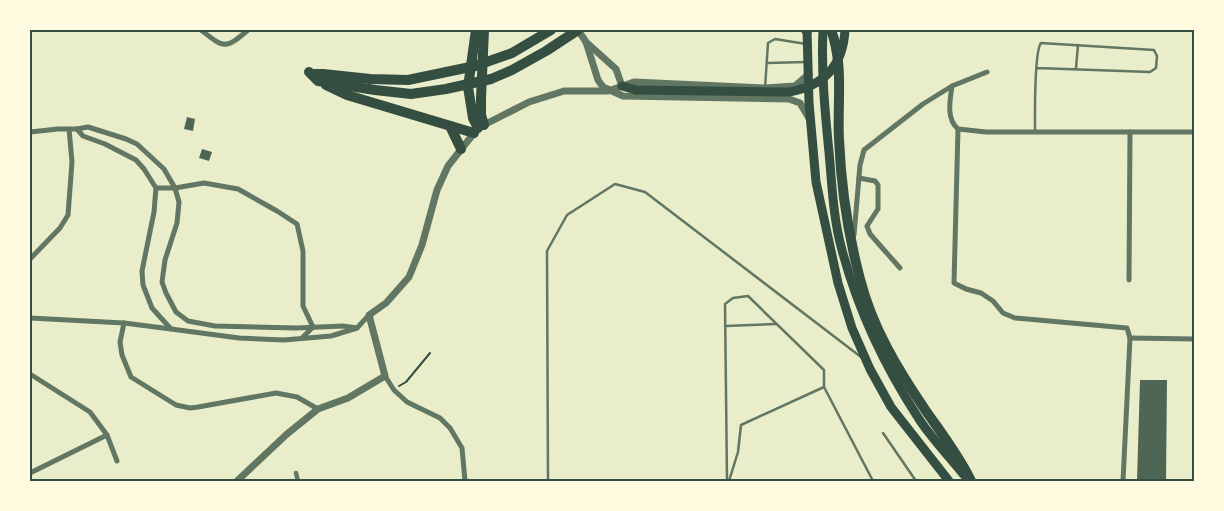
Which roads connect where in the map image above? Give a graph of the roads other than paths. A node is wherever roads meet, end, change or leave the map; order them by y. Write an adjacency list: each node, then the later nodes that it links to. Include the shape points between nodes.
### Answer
1 (201, 30): 2 (street, via 227,45)
2 (248, 30)
3 (550, 30): 10 (highway)
4 (578, 30): 11 (street); 20 (highway, via 512,70 491,79 446,89 411,94)
5 (806, 30): 12 (main road)
6 (823, 30): 43 (main road, via 825,119 834,204 841,248)
7 (831, 30): 73 (highway, via 837,52 844,193 860,279 888,350 957,454)
8 (846, 30): 21 (main road, via 842,53 832,70 803,89 789,92 636,90)
9 (479, 32): 27 (highway, via 468,87)
10 (539, 34): 20 (highway, via 512,53 475,66 408,80)
11 (586, 42): 21 (street, via 616,69); 24 (street, via 598,80)
12 (807, 44): 14 (main road); 15 (lane, via 771,40)
13 (1078, 44): 16 (lane, via 1041,43); 17 (lane); 17 (lane, via 1154,50 1157,56 1156,68 1150,72)
14 (808, 62): 15 (lane); 19 (main road)
15 (767, 63): 23 (lane)
16 (1037, 68): 17 (lane); 33 (lane)
17 (1076, 68)
18 (987, 72): 22 (street)
19 (809, 74): 23 (street, via 795,86); 26 (main road)
20 (313, 76): 28 (highway, via 347,95)
21 (622, 86): 23 (street, via 634,82); 24 (street)
22 (952, 86): 31 (street, via 949,107); 37 (street, via 914,110 864,150)
23 (765, 88): 25 (lane)
24 (608, 90): 25 (street, via 623,96); 27 (street, via 564,92 529,102)
25 (765, 99): 26 (street, via 789,99 800,103)
26 (810, 121): 55 (main road, via 816,182 838,284)
27 (478, 124): 28 (highway); 36 (street)
28 (450, 126): 36 (highway)
29 (69, 129): 30 (street); 32 (street); 40 (street, via 72,162 68,215)
30 (76, 129): 38 (street, via 83,136 136,160); 39 (street, via 88,127 137,144 164,170)
31 (958, 129): 33 (street); 53 (street, via 954,283 981,293 1003,313 1015,318 1122,327 1127,328)
32 (30, 132)
33 (1035, 132): 34 (street)
34 (1130, 132): 35 (street); 42 (street)
35 (1194, 132)
36 (462, 150): 44 (street, via 448,166 437,190 422,245 409,277 386,303)
37 (859, 178): 41 (street, via 875,181 878,186 878,209 867,226 870,234); 43 (street, via 853,244 857,273)
38 (156, 188): 39 (street); 51 (street, via 142,285 152,308)
39 (175, 188): 49 (street, via 204,183 238,189 296,224 303,251 303,306); 49 (street, via 179,202 177,224 164,260 162,282 176,312 188,321 215,326)
40 (30, 259)
41 (900, 268)
42 (1128, 280)
43 (853, 285): 73 (main road, via 889,370 920,420)
44 (369, 315): 50 (street); 57 (street)
45 (30, 318): 46 (street)
46 (124, 323): 51 (street); 59 (street, via 120,342 131,377 176,405 190,408 276,393 298,397)
47 (776, 324): 48 (lane); 48 (lane, via 748,296 733,298 725,304); 58 (lane, via 824,370)
48 (726, 326): 69 (lane)
49 (313, 327): 50 (street); 52 (street)
50 (357, 328): 52 (street, via 331,336)
51 (171, 329): 52 (street, via 239,338)
52 (302, 338)
53 (1130, 338): 54 (street); 74 (street)
54 (1194, 338)
55 (866, 360): 68 (lane, via 645,192 615,184 567,215 547,251); 72 (main road, via 890,407)
56 (30, 374): 61 (street, via 90,412)
57 (385, 376): 59 (street, via 348,398); 67 (street, via 407,402 440,418 450,428 462,448)
58 (824, 387): 69 (lane, via 741,424 738,452); 70 (lane)
59 (318, 409): 65 (street)
60 (883, 434): 71 (lane)
61 (107, 435): 62 (street); 63 (street)
62 (117, 461)
63 (30, 473)
64 (296, 473): 66 (street)
65 (237, 481)
66 (298, 481)
67 (465, 481)
68 (548, 481)
69 (728, 481)
70 (872, 481)
71 (916, 481)
72 (949, 481)
73 (970, 481)
74 (1123, 481)

